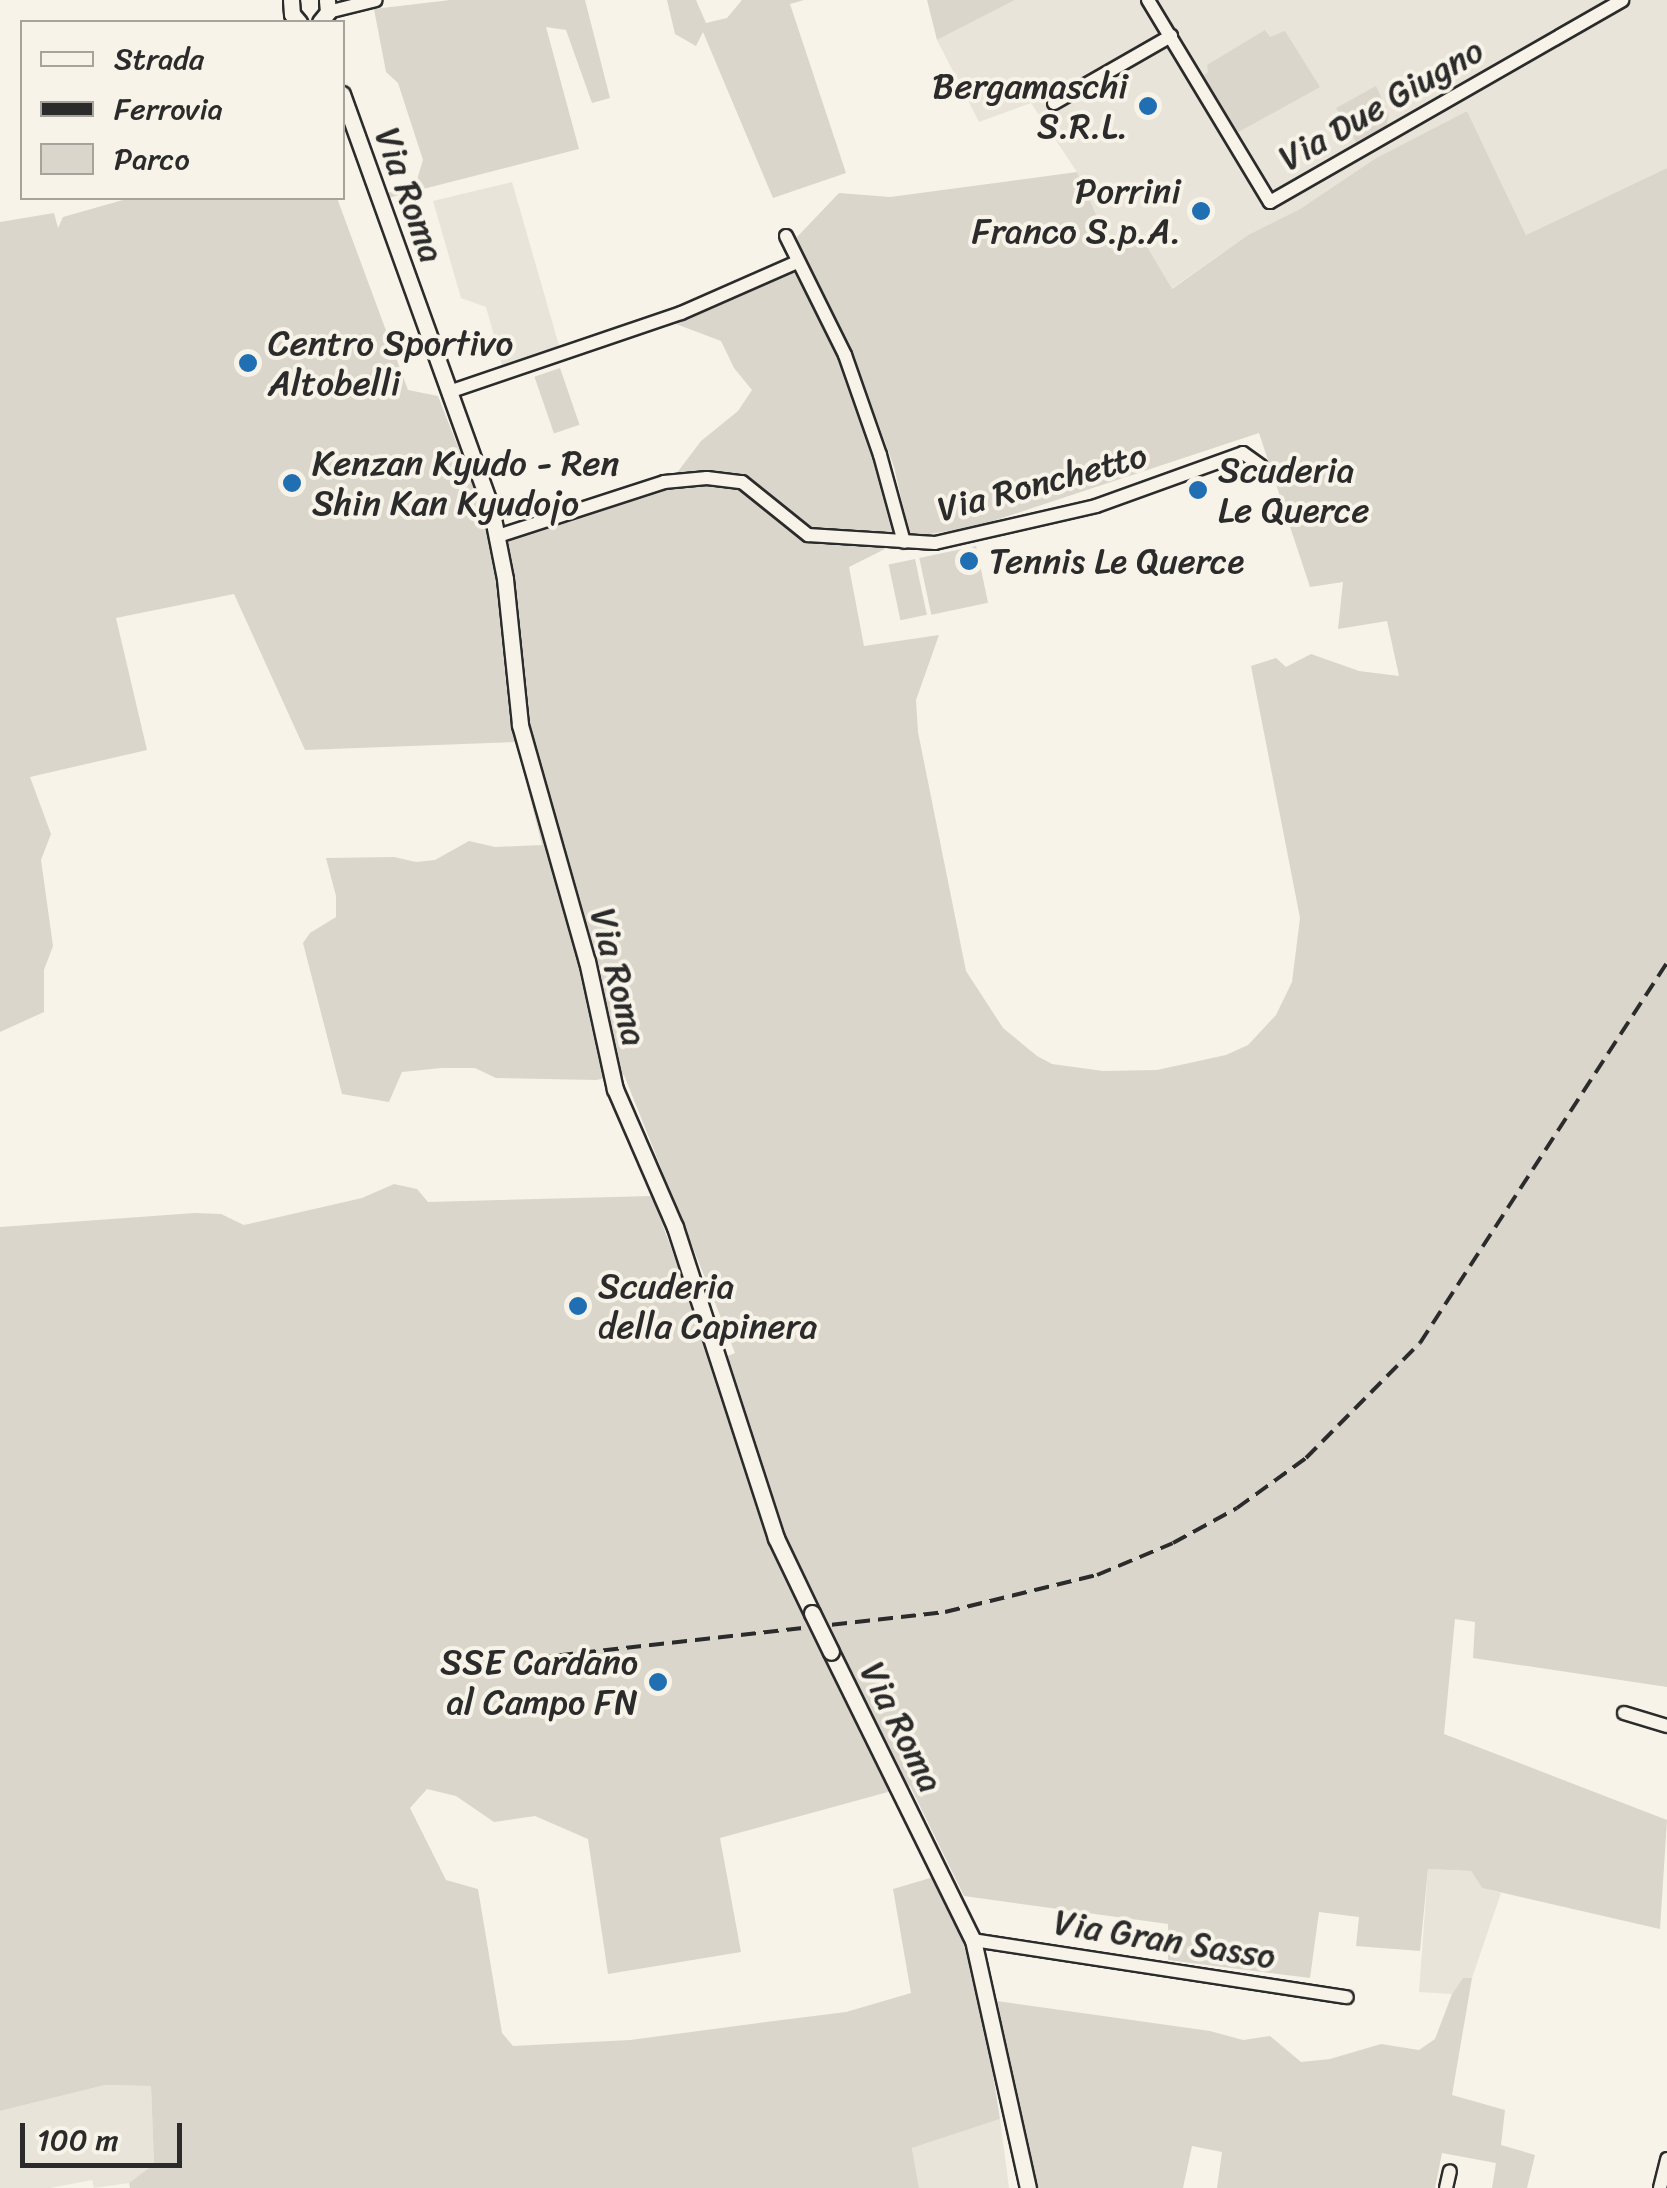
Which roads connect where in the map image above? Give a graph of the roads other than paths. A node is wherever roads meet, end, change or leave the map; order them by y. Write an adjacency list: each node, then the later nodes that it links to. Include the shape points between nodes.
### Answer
1 (1148, 0): 5 (street, Via Due Giugno)
2 (1622, 0): 5 (street, Via Due Giugno, via 1270,202)
3 (365, 1): 4 (street)
4 (325, 15)
5 (1171, 36): 7 (street)
6 (345, 102): 10 (street, Via Roma)
7 (1054, 103)
8 (786, 236): 9 (street)
9 (795, 262): 10 (street, via 680,313); 13 (street, via 845,355)
10 (449, 392): 12 (street, Via Roma)
11 (1261, 466): 13 (street, Via Ronchetto, via 1243,453 1096,506 935,542)
12 (498, 536): 13 (street, Via Ronchetto, via 664,482 707,478 742,482 808,536); 16 (street, Via Roma, bridge, via 520,725 588,961 616,1089 675,1226 776,1538)
13 (904, 542)
14 (1624, 1713): 15 (street)
15 (1667, 1726)
16 (973, 1940): 17 (street, Via Gran Sasso); 20 (street, Via Roma)
17 (1348, 1997)
18 (1667, 2163): 22 (street)
19 (1450, 2171): 21 (street)
20 (1028, 2188)
21 (1446, 2188)
22 (1660, 2188)

